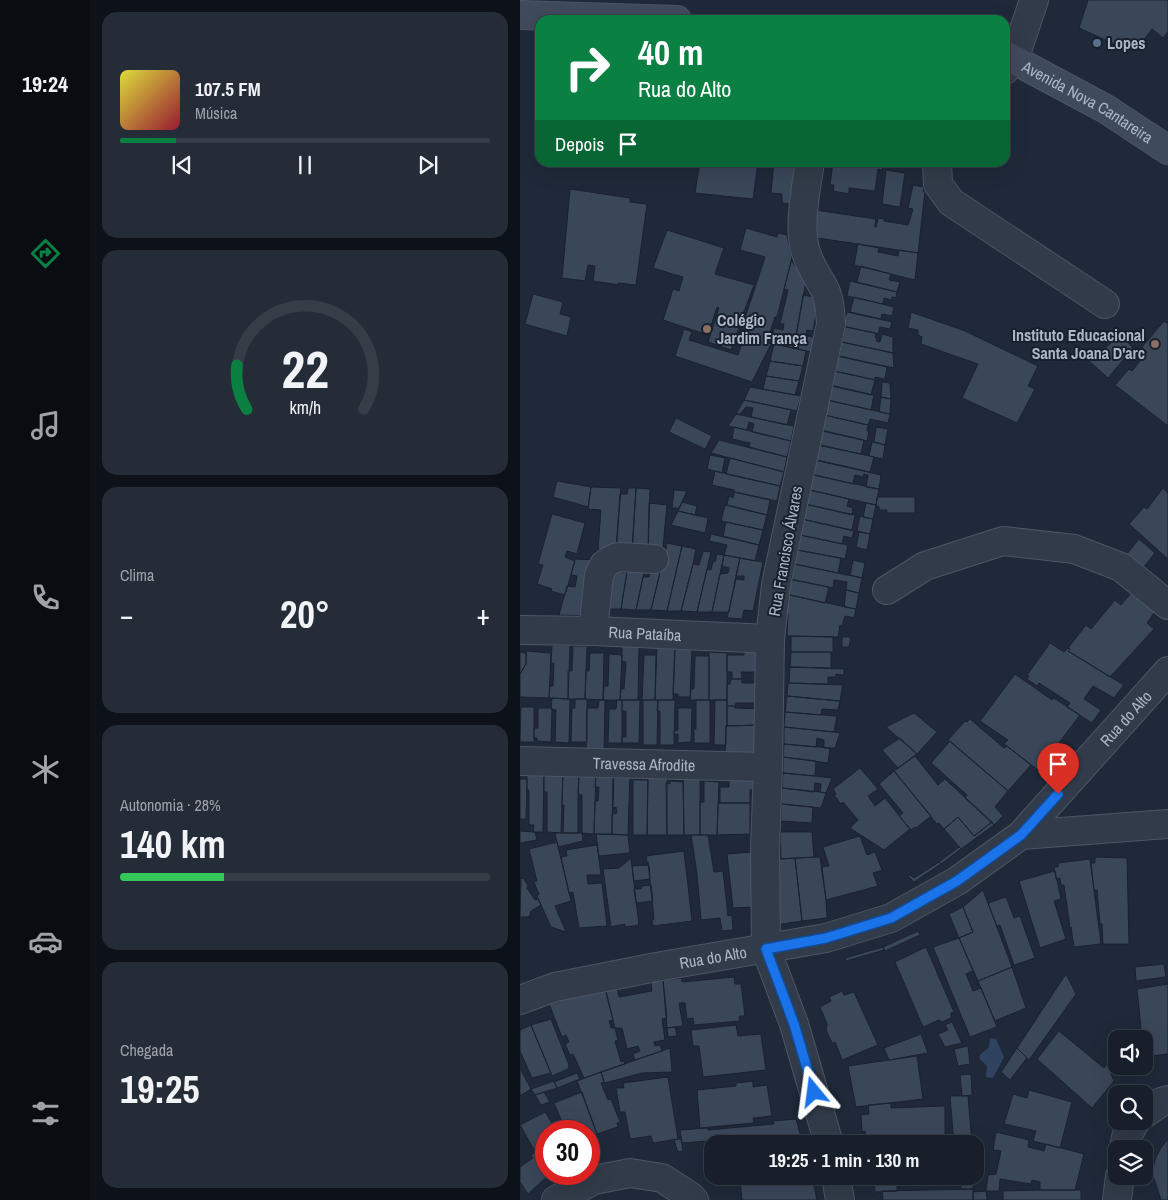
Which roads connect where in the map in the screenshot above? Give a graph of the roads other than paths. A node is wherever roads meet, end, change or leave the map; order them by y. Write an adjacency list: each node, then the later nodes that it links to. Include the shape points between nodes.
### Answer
1 (1034, 0): 4 (street)
2 (520, 15): 3 (main road)
3 (535, 15)
4 (1010, 57)
5 (1010, 63): 6 (main road, Avenida Nova Cantareira, via 1106,109)
6 (1168, 150)
7 (809, 167): 15 (street, Rua Francisco Álvares, via 803,237 806,254 826,291 831,324 776,584)
8 (937, 167): 9 (street, via 938,184 951,202)
9 (1105, 304)
10 (654, 559): 14 (street, via 618,557 604,565 599,575)
11 (887, 590): 12 (street, via 925,566 1003,541 1082,552 1121,567)
12 (1168, 604)
13 (520, 630): 14 (street, Rua Pataíba)
14 (593, 631): 15 (street, Rua Pataíba)
15 (770, 639): 18 (street, Rua Francisco Álvares)
16 (1168, 671): 20 (street, Rua do Alto)
17 (520, 761): 18 (street, Travessa Afrodite)
18 (768, 767): 21 (street, Rua Francisco Álvares)
19 (1168, 824): 20 (street)
20 (1021, 835): 21 (street, Rua do Alto, via 957,881 891,918 826,938)
21 (766, 949): 22 (street, Rua do Alto, via 555,987); 25 (street, Rua Francisco Álvares, via 794,1024)
22 (520, 1000)
23 (1168, 1100): 24 (street)
24 (1153, 1108)
25 (826, 1135)
26 (838, 1185): 30 (street)
27 (1119, 1185): 31 (street)
28 (556, 1200): 29 (street, via 594,1180 630,1173 662,1178)
29 (694, 1200)
30 (840, 1200)
31 (1117, 1200)

